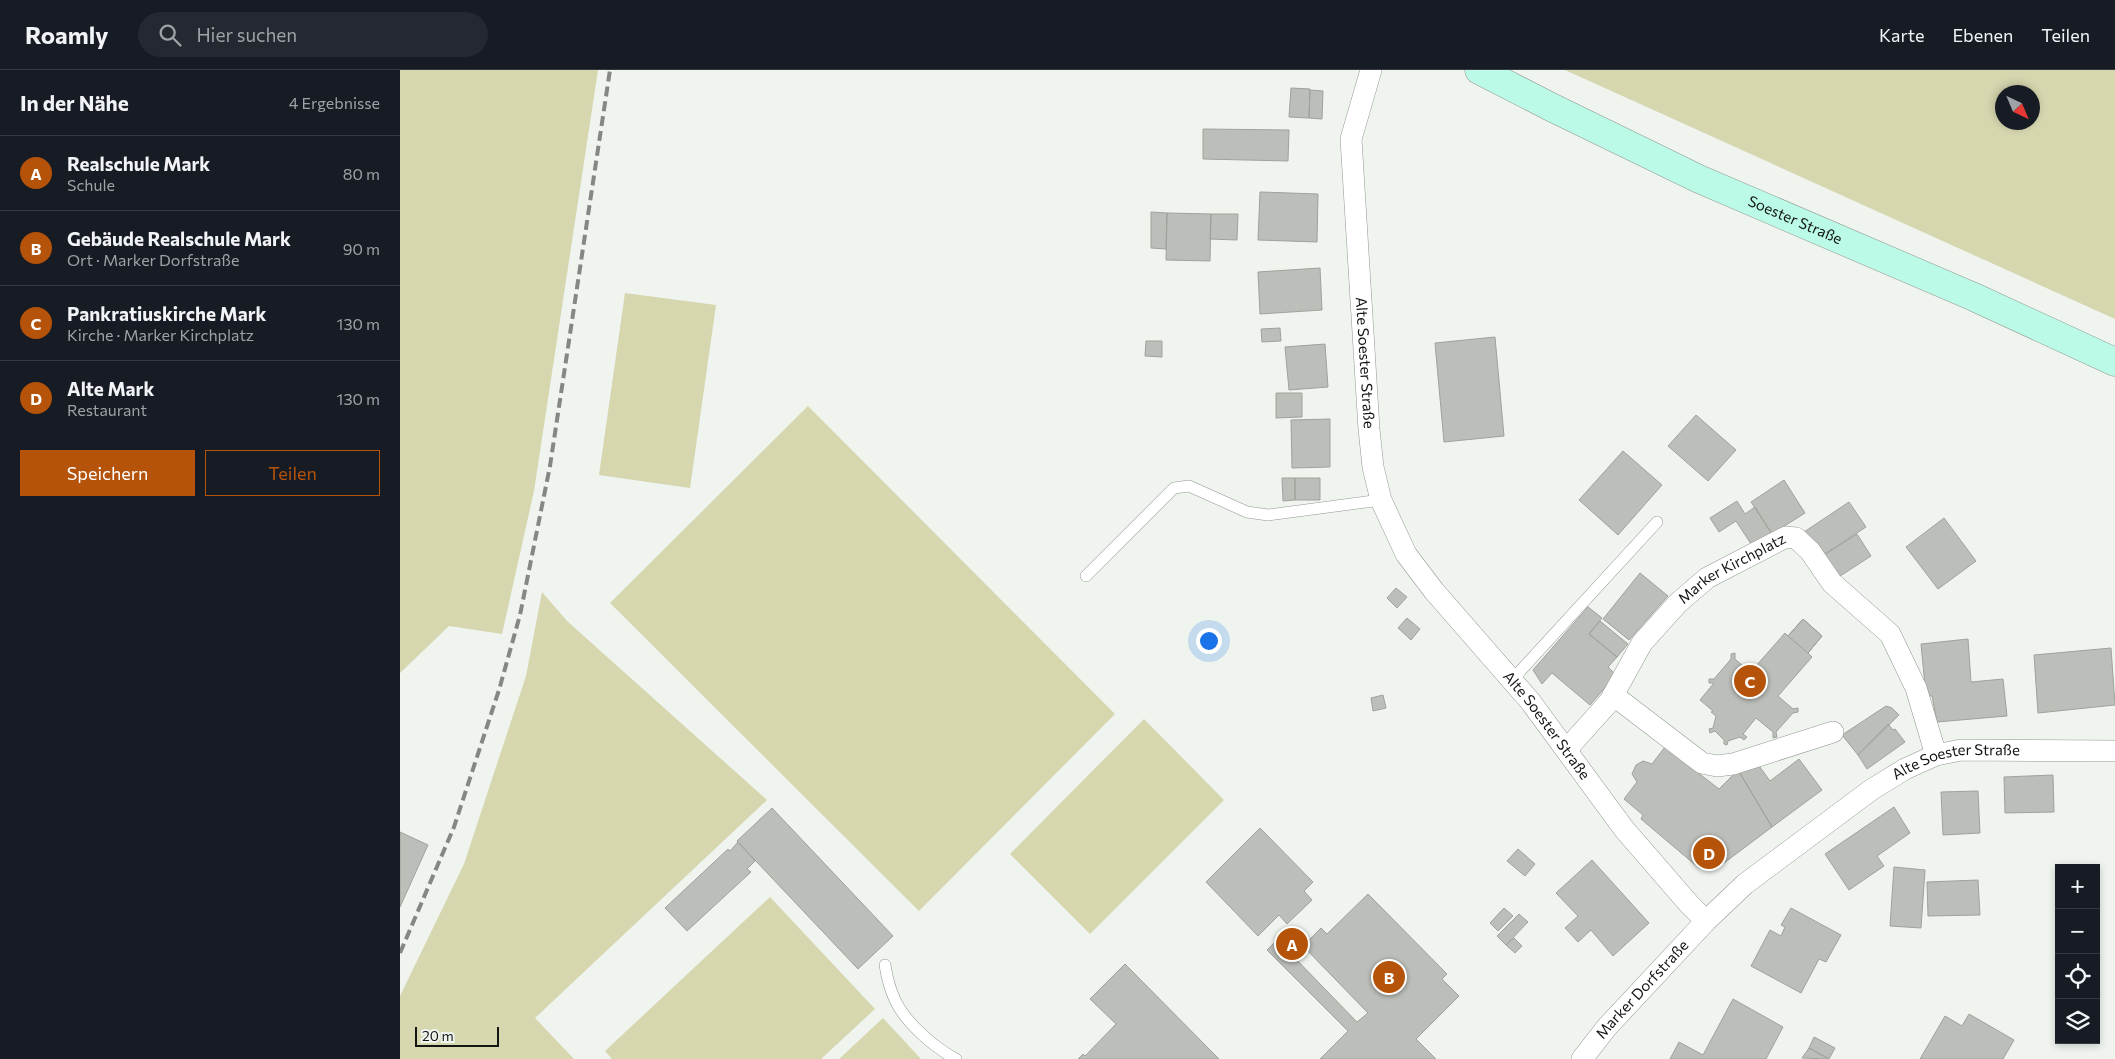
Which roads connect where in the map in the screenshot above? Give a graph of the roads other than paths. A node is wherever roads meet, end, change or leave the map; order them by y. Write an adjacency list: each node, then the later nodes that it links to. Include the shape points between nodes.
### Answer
1 (1371, 70): 4 (street, Alte Soester Straße, via 1351,139 1369,429)
2 (1479, 70): 3 (main road, Soester Straße, via 1699,179 1974,297)
3 (2115, 362)
4 (1381, 500): 6 (lane, via 1268,515 1248,512 1190,486 1174,488); 7 (street, Alte Soester Straße, via 1406,554)
5 (1656, 522): 7 (lane)
6 (1086, 576)
7 (1512, 680): 10 (street, Alte Soester Straße)
8 (1612, 696): 9 (street, via 1702,763 1717,766 1733,764); 10 (street, Marker Kirchplatz); 12 (street, Marker Kirchplatz, via 1642,644 1678,603 1707,578 1786,537 1796,538 1810,551 1832,582 1890,634 1916,688)
9 (1833, 732)
10 (1567, 749): 13 (street, Alte Soester Straße, via 1624,829)
11 (2115, 751): 12 (street, Alte Soester Straße, via 1961,750)
12 (1936, 756): 13 (street, Alte Soester Straße, via 1905,769 1871,790 1744,884)
13 (1706, 921): 16 (street, Marker Dorfstraße, via 1607,1027)
14 (885, 964): 15 (lane, via 896,1004 934,1045)
15 (956, 1059)
16 (1582, 1059)

